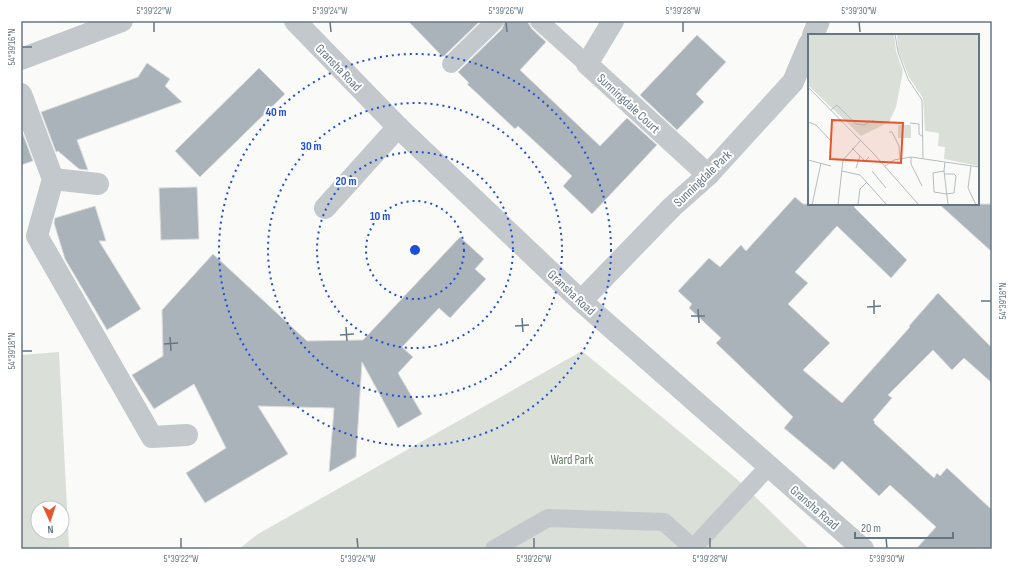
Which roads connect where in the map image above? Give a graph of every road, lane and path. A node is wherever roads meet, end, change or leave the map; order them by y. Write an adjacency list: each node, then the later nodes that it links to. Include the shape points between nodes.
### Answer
1 (122, 21): 9 (street)
2 (295, 21): 13 (street, Gransha Road)
3 (495, 21): 10 (lane)
4 (539, 21): 11 (lane)
5 (613, 21): 11 (street, Sunningdale Court)
6 (819, 21): 7 (street)
7 (813, 34)
8 (808, 46): 14 (street, Sunningdale Park, via 793,82)
9 (21, 59)
10 (451, 64)
11 (587, 64): 14 (street, Sunningdale Court)
12 (21, 94): 15 (street)
13 (398, 127): 17 (street); 18 (street, Gransha Road)
14 (708, 175): 18 (street, Sunningdale Park, via 672,207)
15 (53, 179): 16 (street); 19 (street, via 37,236 152,437)
16 (98, 184)
17 (325, 208)
18 (581, 301): 20 (street, Gransha Road)
19 (187, 435)
20 (769, 466): 22 (lane); 23 (street, Gransha Road)
21 (494, 549): 22 (lane, via 548,518 664,522)
22 (694, 549)
23 (863, 549)

